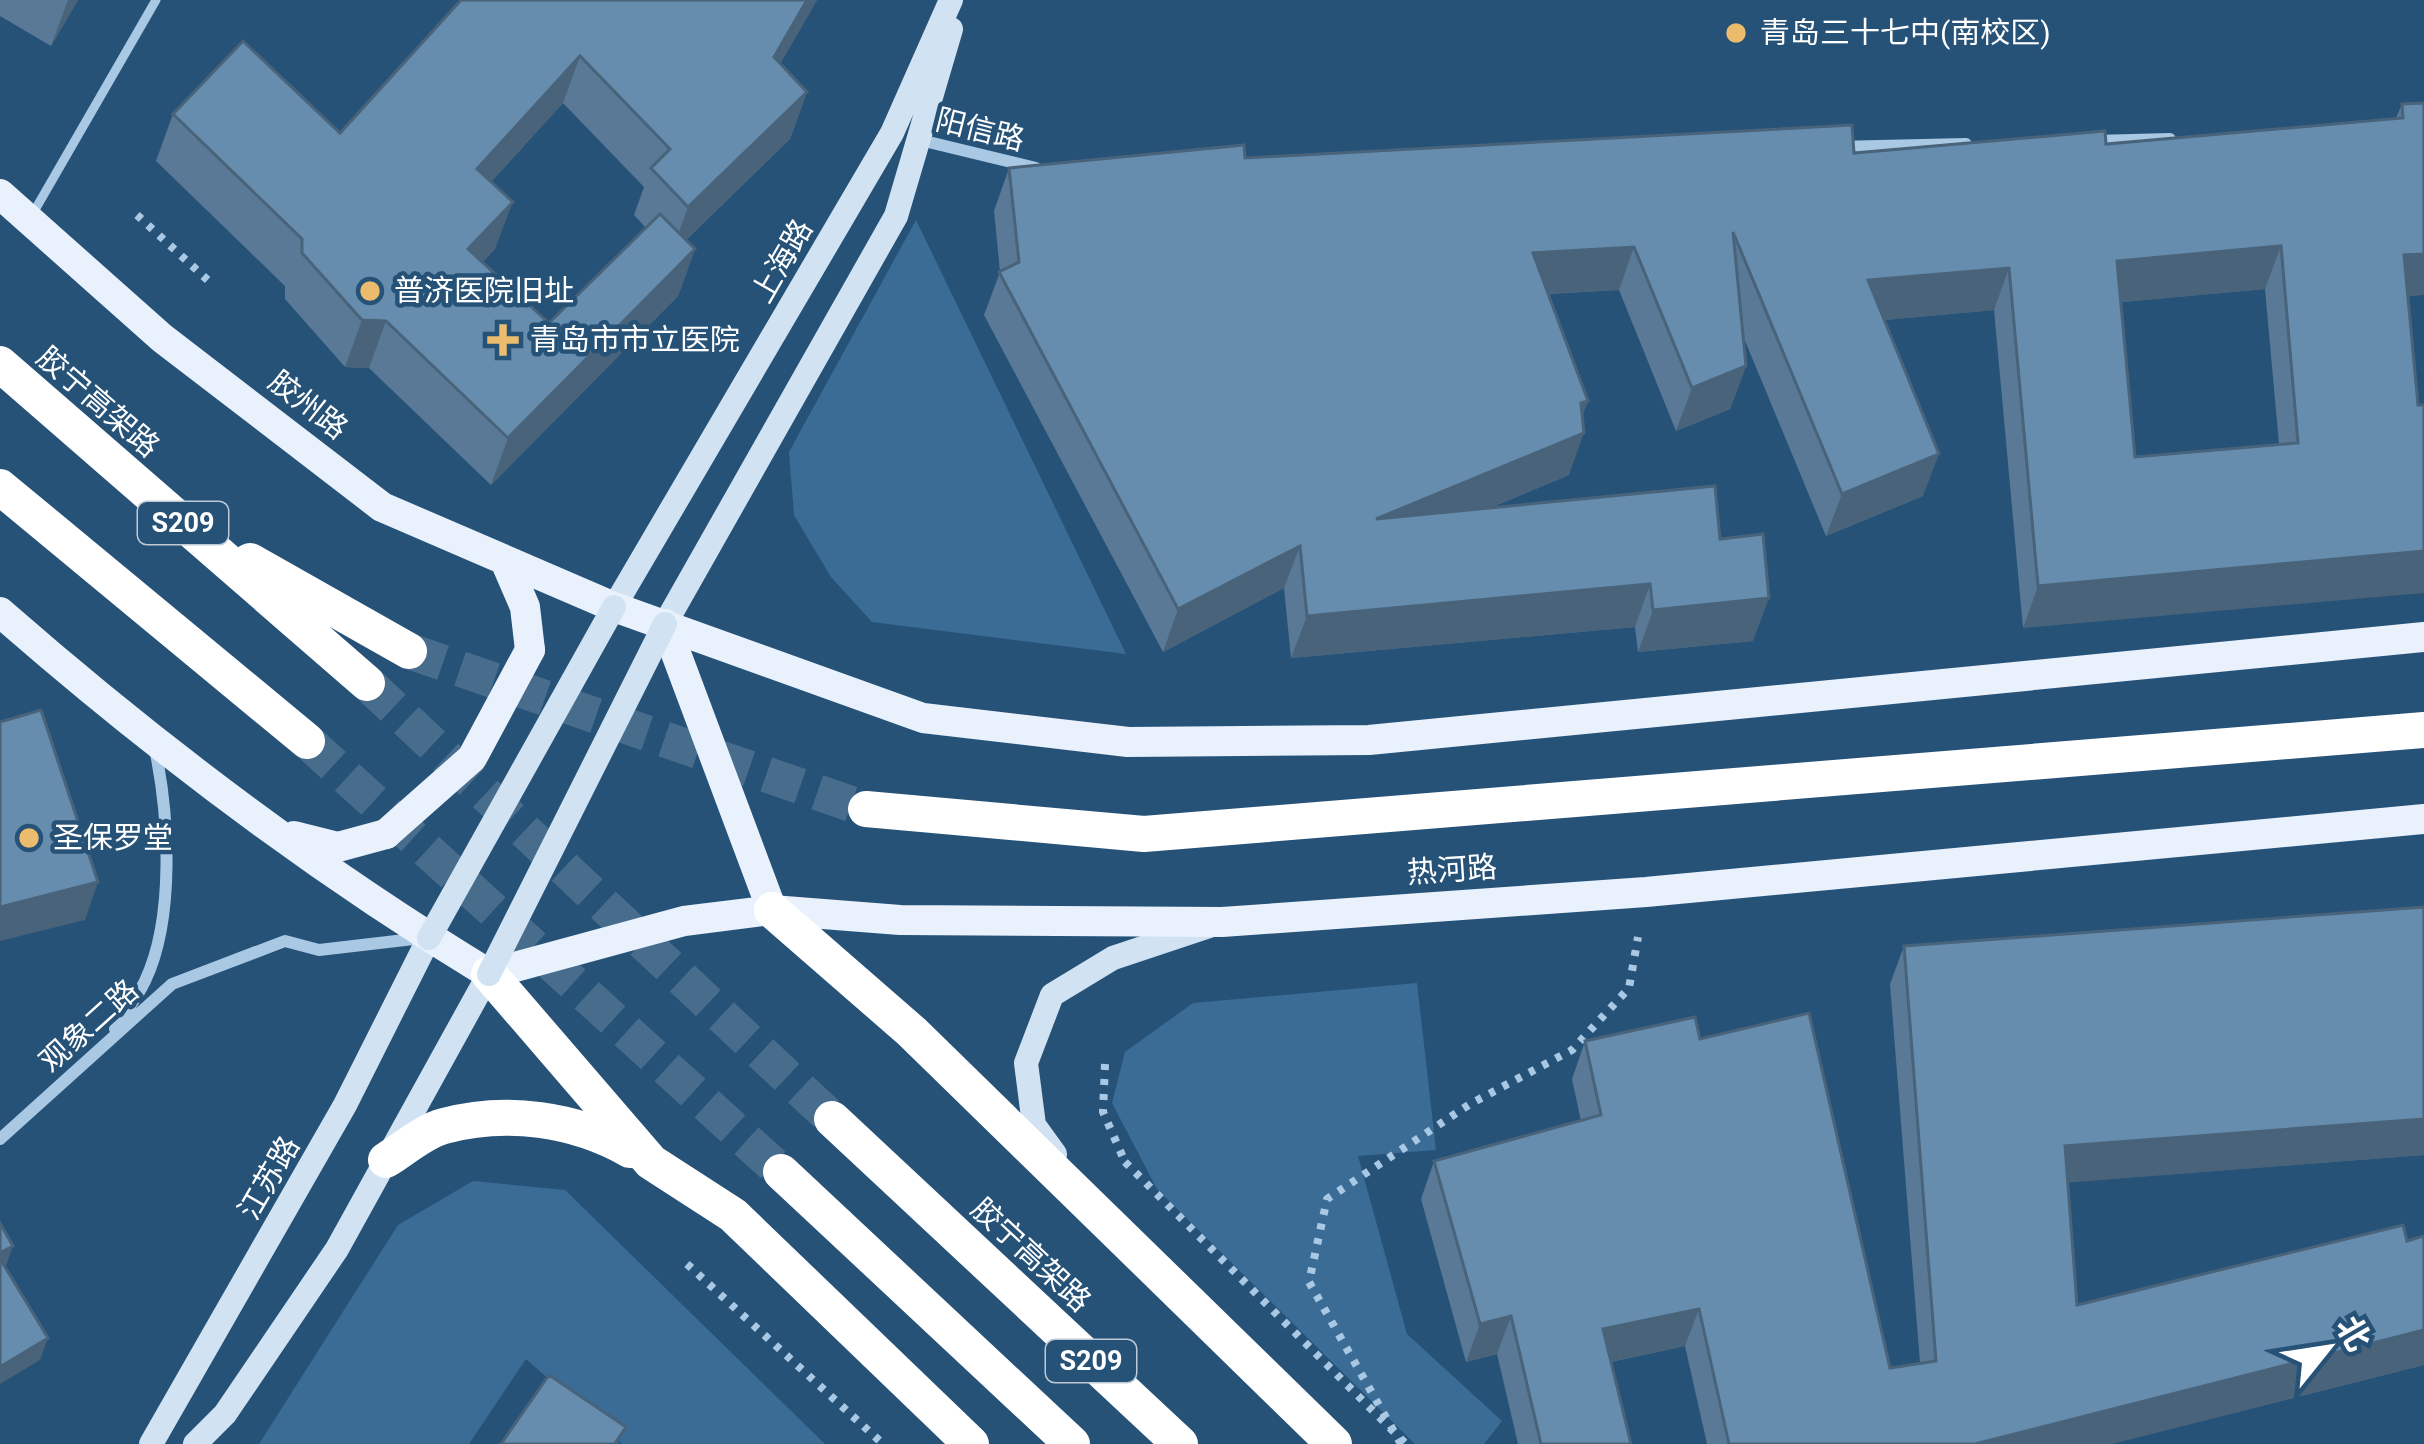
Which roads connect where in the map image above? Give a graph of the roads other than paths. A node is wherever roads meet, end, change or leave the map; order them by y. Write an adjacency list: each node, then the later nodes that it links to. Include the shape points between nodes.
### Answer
1 (156, 0): 11 (lane)
2 (955, 0): 3 (street, 上海路); 5 (street, 上海路)
3 (892, 133): 5 (street, 阳信路); 16 (street, 上海路)
4 (2188, 138): 6 (street)
5 (920, 140): 9 (street, 阳信路); 18 (street, 上海路, via 896,216)
6 (2070, 141)
7 (1976, 144): 8 (street)
8 (1810, 148)
9 (1055, 168)
10 (0, 194): 11 (main road, 胶州路)
11 (29, 220): 15 (main road, 胶州路, via 163,338 382,507)
12 (0, 364): 14 (highway, 胶宁高架路 / S209)
13 (0, 487): 24 (highway)
14 (182, 522): 20 (highway); 21 (highway, 胶宁高架路 / S209)
15 (506, 563): 16 (main road, 胶州路); 27 (main road, bridge, via 525,607 530,650 472,758 386,834 338,847)
16 (614, 607): 18 (main road); 30 (street, 上海路, bridge)
17 (0, 612): 23 (main road)
18 (665, 624): 19 (main road, via 923,718 1127,742 1369,740); 28 (main road); 31 (street, 上海路, bridge)
19 (2424, 637)
20 (409, 651)
21 (367, 683)
22 (2424, 730): 25 (highway, via 1144,834)
23 (152, 736): 27 (main road); 32 (street, via 166,802 164,897 146,978)
24 (307, 741)
25 (866, 809)
26 (2424, 819): 29 (main road, 热河路, via 1646,892)
27 (276, 832): 30 (main road)
28 (772, 910): 29 (main road, 热河路, via 900,920); 31 (main road, 热河路, via 684,921); 38 (highway)
29 (1222, 922): 38 (street, via 1113,958 1052,995 1026,1063 1034,1125)
30 (429, 938): 31 (main road); 32 (street, 观象二路, via 319,950 285,941 172,984); 39 (street, 江苏路, via 345,1106)
31 (489, 974): 35 (street); 36 (highway)
32 (107, 1042): 34 (street, 观象二路)
33 (832, 1119): 43 (highway, 胶宁高架路 / S209)
34 (0, 1139)
35 (386, 1160): 36 (highway, via 441,1126 522,1118 592,1129); 40 (street, via 312,1286 225,1414)
36 (652, 1162): 41 (highway, via 734,1215)
37 (781, 1172): 42 (highway, S209)
38 (1088, 1200): 44 (highway)
39 (151, 1444)
40 (195, 1444)
41 (971, 1444)
42 (1072, 1444)
43 (1180, 1444)
44 (1334, 1444)

